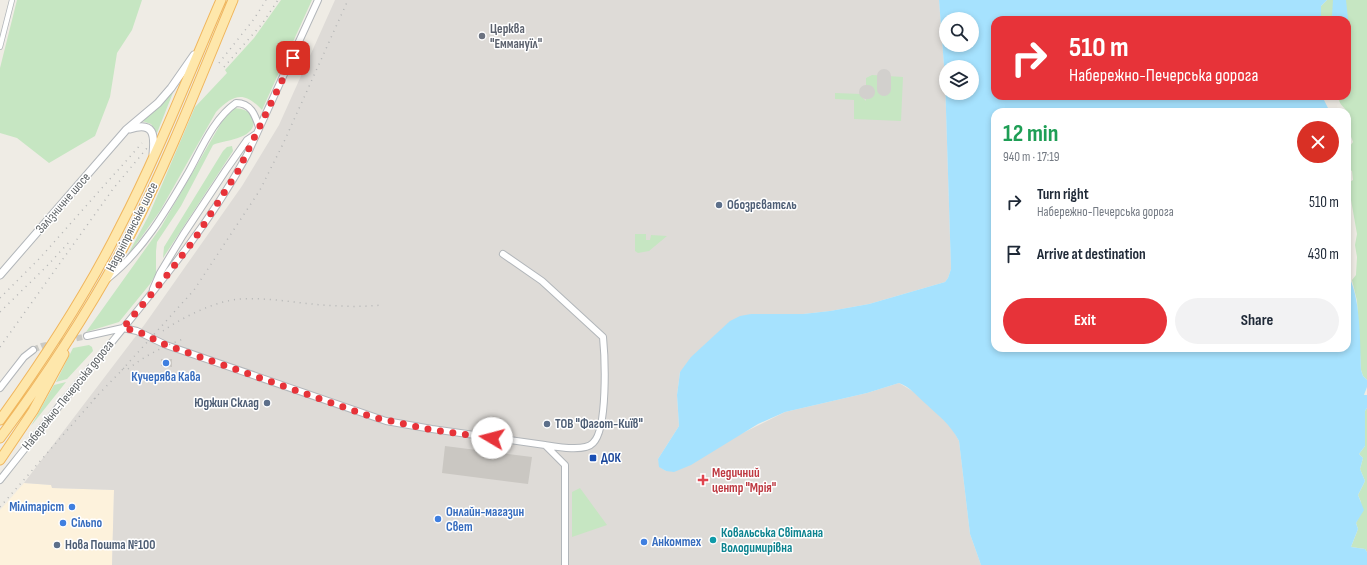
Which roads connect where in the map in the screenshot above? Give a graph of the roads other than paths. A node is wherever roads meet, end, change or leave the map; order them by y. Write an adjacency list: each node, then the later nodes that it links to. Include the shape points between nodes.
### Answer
1 (12, 0): 6 (street)
2 (221, 0): 5 (main road, Наддніпрянське шосе)
3 (233, 0): 13 (main road, Наддніпрянське шосе, via 164,162)
4 (318, 0): 7 (street, Набережно-Печерська дорога)
5 (201, 45): 8 (street, Залізничне шосе, via 167,93); 10 (main road, Наддніпрянське шосе)
6 (0, 47)
7 (259, 127): 9 (street, Набережно-Печерська дорога); 13 (street, via 252,110 246,105 236,104 228,108 209,134 155,226 127,262)
8 (126, 130): 10 (street, via 140,126 150,130 154,137); 12 (street, Залізничне шосе)
9 (256, 134): 14 (street, Набережно-Печерська дорога, via 238,171 201,229); 14 (street, Набережно-Печерська дорога, via 244,143 183,235 160,273)
10 (153, 158): 19 (main road, Наддніпрянське шосе, via 94,277)
11 (503, 254): 24 (street, via 542,281 603,337 605,377 598,437 587,447)
12 (0, 275)
13 (104, 282): 16 (main road, Наддніпрянське шосе)
14 (152, 292): 15 (street, Набережно-Печерська дорога)
15 (123, 328): 17 (street); 24 (street, via 379,419 432,430); 26 (street, Набережно-Печерська дорога)
16 (73, 332): 23 (main road, Наддніпрянське шосе); 25 (main road, via 49,384)
17 (87, 336)
18 (33, 350): 20 (street, via 24,357)
19 (44, 356): 21 (main road); 22 (main road, Наддніпрянське шосе)
20 (0, 388)
21 (0, 410)
22 (0, 420)
23 (0, 438)
24 (545, 445): 27 (street, via 565,465)
25 (0, 460)
26 (0, 480)
27 (564, 565)

